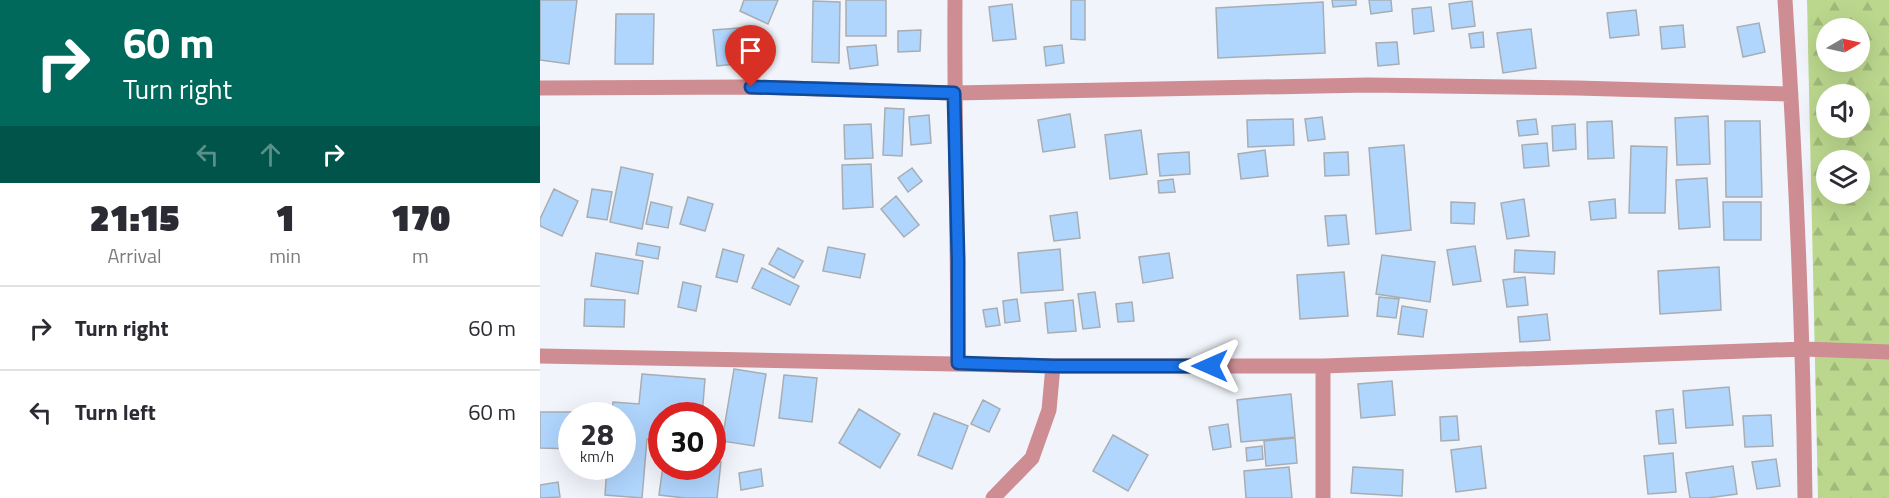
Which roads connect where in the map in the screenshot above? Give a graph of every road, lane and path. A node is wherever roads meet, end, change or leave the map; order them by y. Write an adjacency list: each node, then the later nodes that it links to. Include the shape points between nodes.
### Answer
1 (955, 0): 4 (street)
2 (1785, 0): 5 (street)
3 (540, 88): 4 (street, via 751,87)
4 (954, 93): 5 (street, via 1368,85); 9 (street)
5 (1791, 94): 6 (street)
6 (1803, 349): 7 (street); 11 (street); 14 (street)
7 (1889, 352)
8 (540, 356): 9 (street)
9 (958, 363): 10 (street)
10 (1053, 366): 11 (street); 12 (street, via 1049,410 1032,458)
11 (1323, 366): 13 (street)
12 (993, 498)
13 (1323, 498)
14 (1805, 498)

